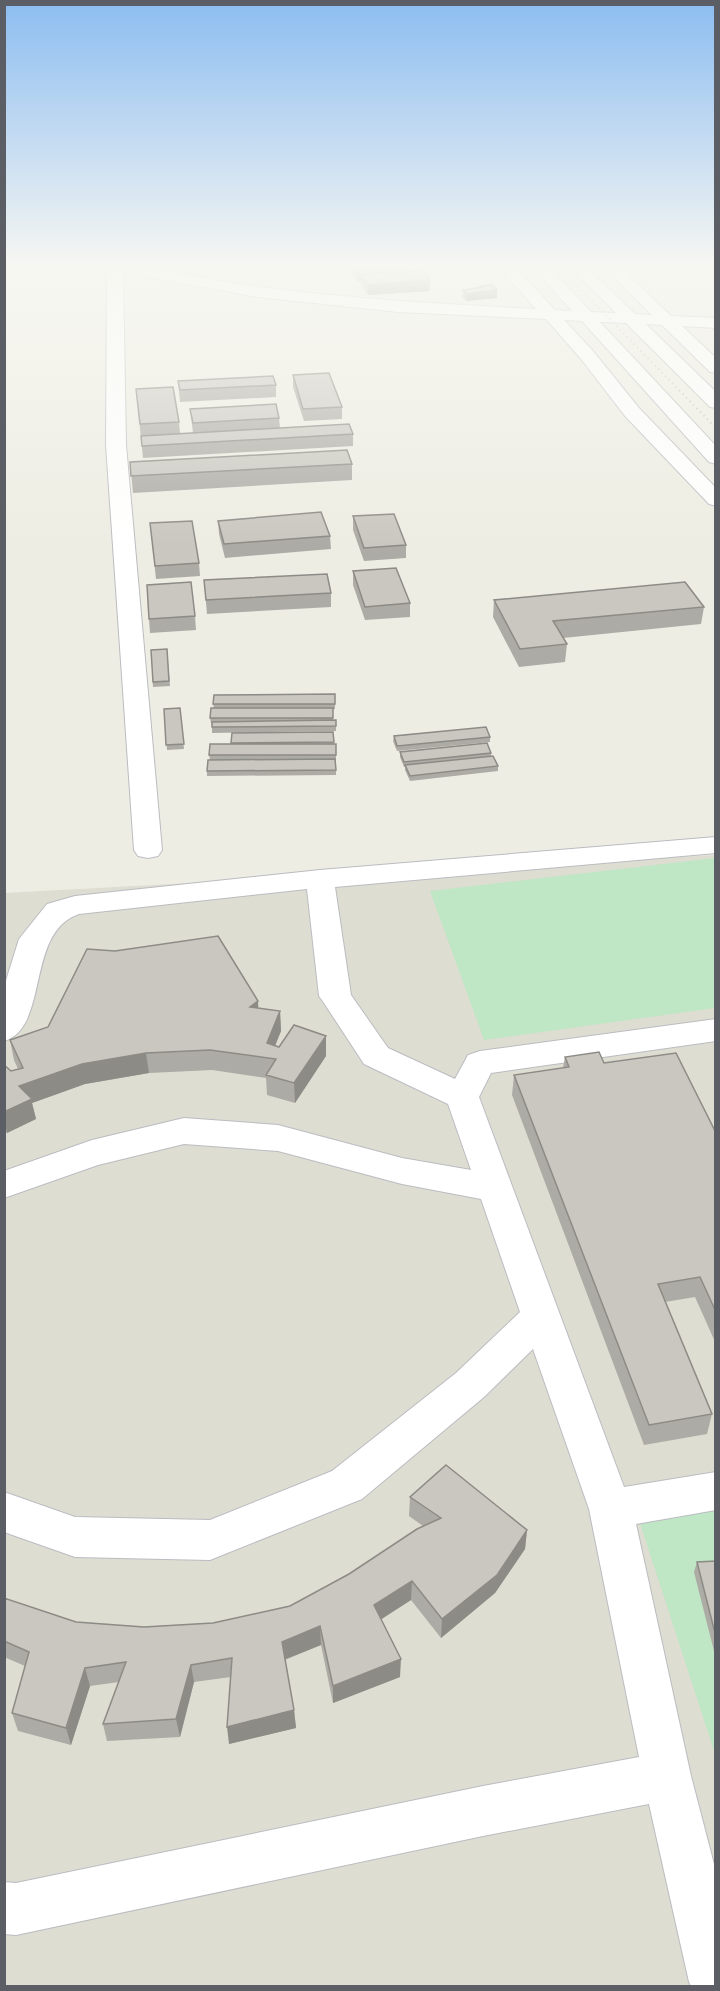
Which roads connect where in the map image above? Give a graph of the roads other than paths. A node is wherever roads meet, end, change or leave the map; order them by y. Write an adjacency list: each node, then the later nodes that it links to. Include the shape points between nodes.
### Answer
1 (114, 358): 9 (street, via 116,445)
2 (589, 358): 7 (street, via 632,411)
3 (626, 358): 6 (street)
4 (671, 358): 5 (street)
5 (716, 403)
6 (716, 458)
7 (716, 500)
8 (716, 845): 10 (street)
9 (148, 850)
10 (320, 879): 11 (street, via 75,905 57,911 34,939 10,1023); 13 (street, via 334,996 376,1056)
11 (4, 1030)
12 (712, 1037): 13 (street, via 480,1063)
13 (462, 1097): 15 (street)
14 (4, 1185): 15 (street, via 92,1153 184,1131 278,1138 402,1171)
15 (495, 1188): 16 (street)
16 (542, 1316): 18 (street); 19 (street, via 470,1385 347,1485 210,1540 75,1537)
17 (716, 1491): 18 (street)
18 (611, 1509): 20 (street)
19 (4, 1512)
20 (668, 1776): 21 (street, via 16,1909); 22 (street)
21 (4, 1908)
22 (716, 1982)

